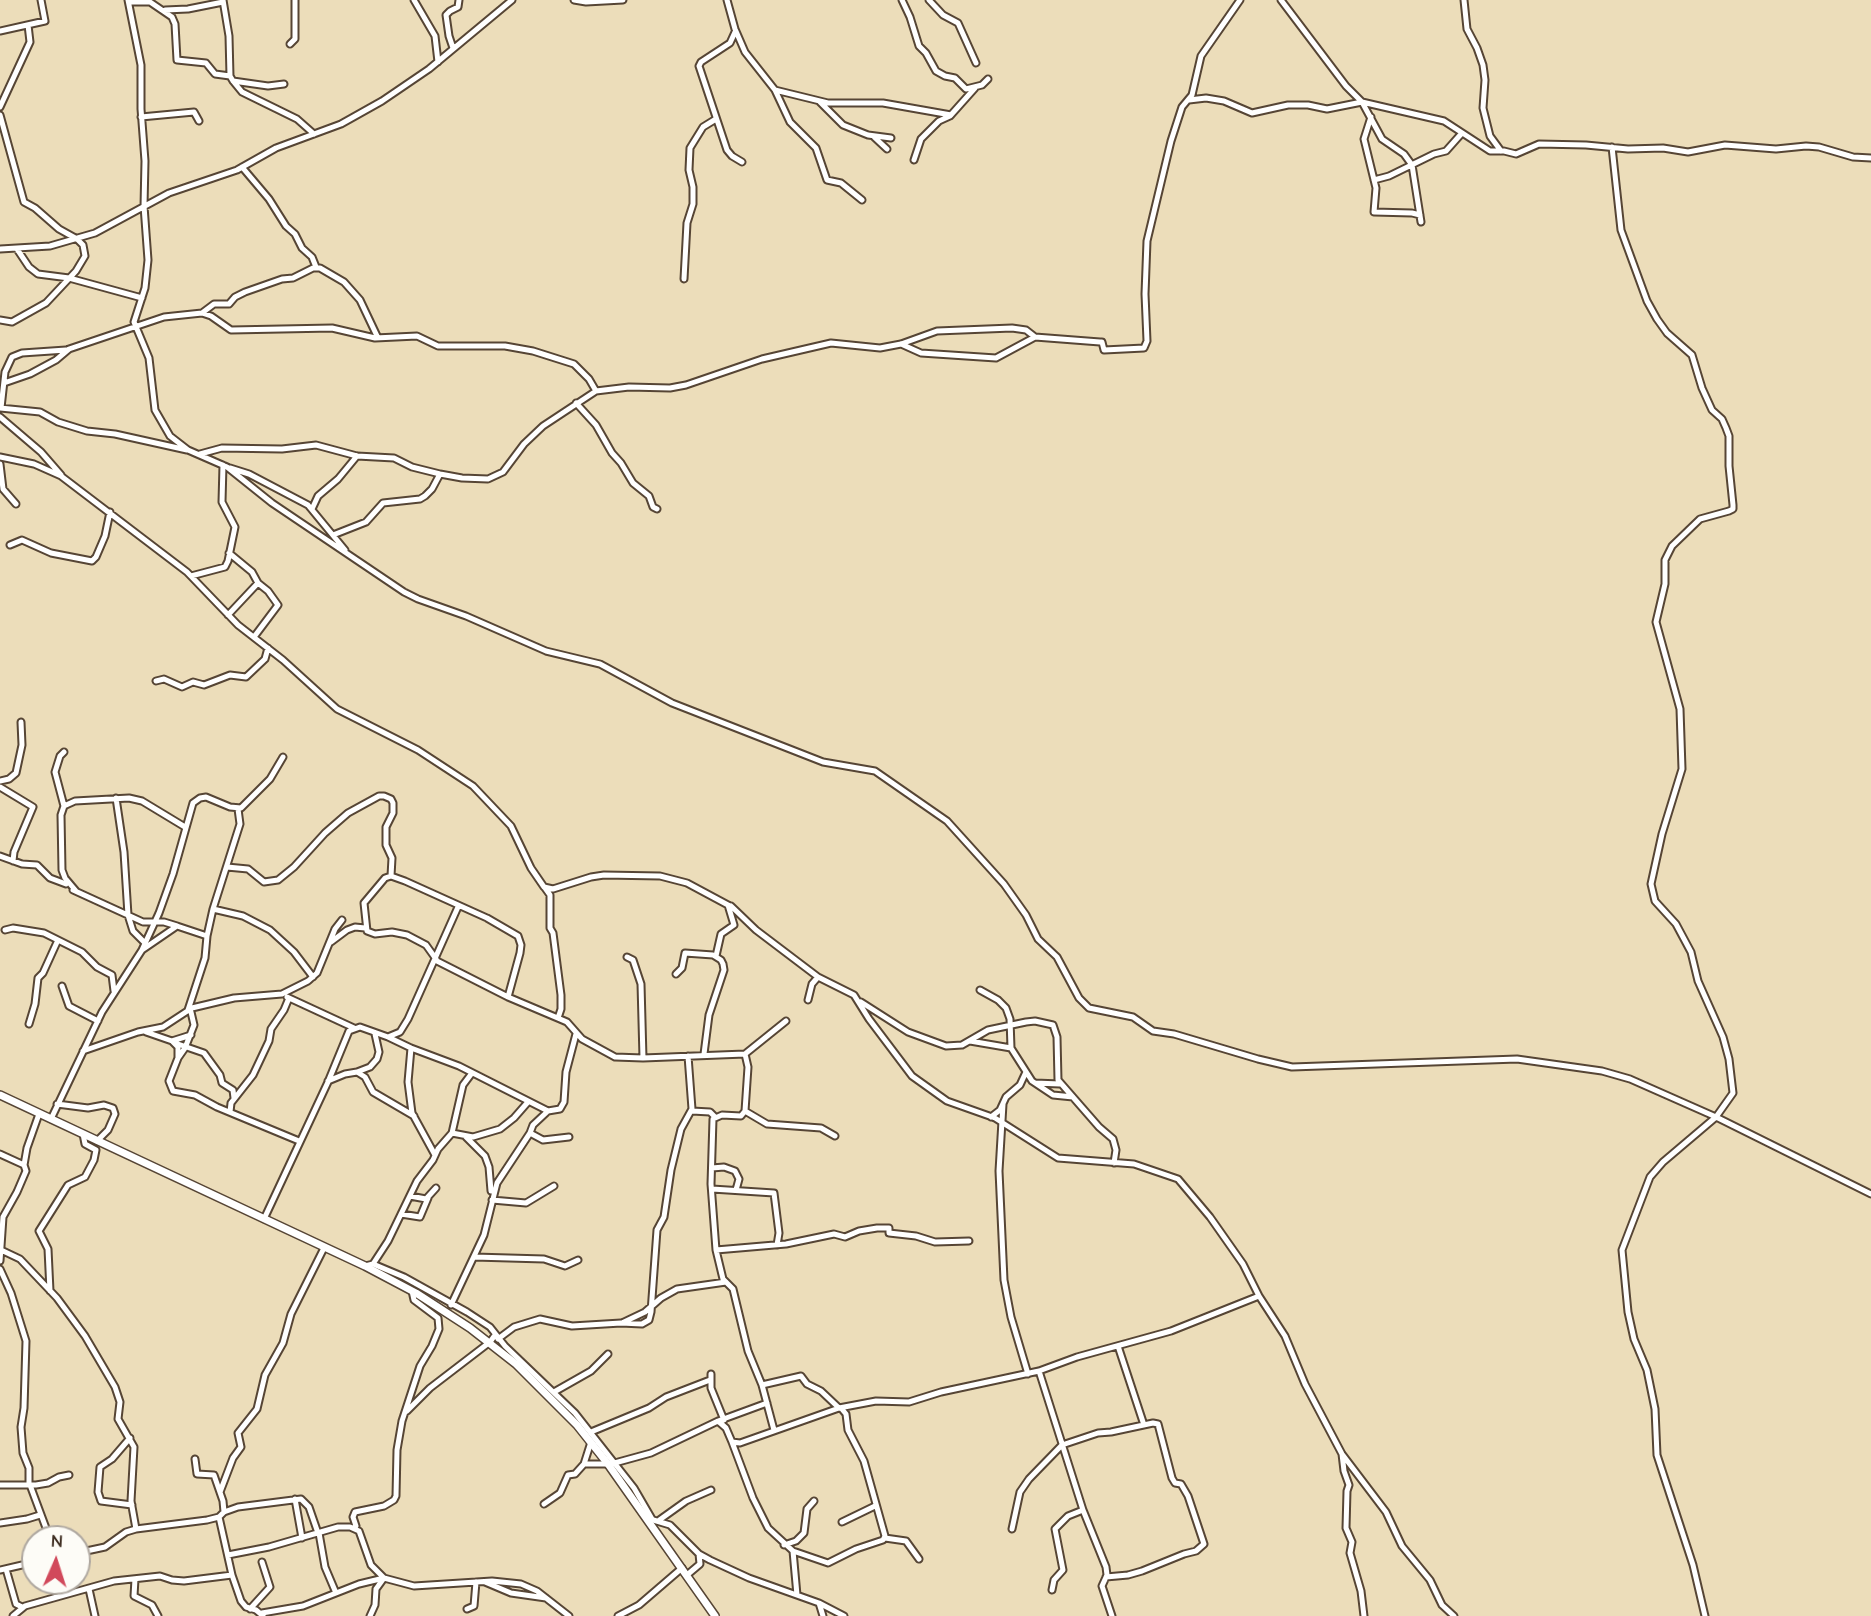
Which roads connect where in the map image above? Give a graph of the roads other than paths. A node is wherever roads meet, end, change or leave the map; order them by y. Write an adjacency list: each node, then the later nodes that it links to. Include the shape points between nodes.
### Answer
1 (41, 0): 17 (street, via 45,21)
2 (295, 0): 20 (street, via 295,39)
3 (414, 0): 22 (street, via 435,36)
4 (458, 0): 21 (street, via 458,7 446,15)
5 (512, 0): 21 (street)
6 (574, 0): 7 (street)
7 (623, 0)
8 (727, 0): 18 (street)
9 (902, 0): 27 (street, via 919,46 936,71 955,78 966,89)
10 (929, 0): 23 (street, via 958,23)
11 (1240, 0): 28 (street, via 1206,47)
12 (1281, 0): 33 (street)
13 (1464, 0): 47 (street, via 1467,29 1483,65 1483,108 1490,136)
14 (129, 1): 16 (street); 37 (street, via 141,65)
15 (223, 1): 16 (street, via 188,9); 24 (street)
16 (161, 6): 24 (street, via 172,17 177,61 206,63 215,74)
17 (28, 25): 19 (street); 34 (street, via 30,42)
18 (735, 29): 29 (street); 39 (street, via 730,43 699,64)
19 (0, 31)
20 (290, 44)
21 (453, 48): 22 (street)
22 (438, 62): 42 (street, via 364,113)
23 (976, 63)
24 (231, 78): 26 (street, via 268,86); 42 (street, via 242,92 297,119)
25 (988, 79): 27 (street)
26 (284, 84)
27 (975, 88): 36 (street)
28 (1194, 88): 30 (street); 32 (street)
29 (775, 90): 31 (street); 54 (street, via 790,122 816,148 827,180 841,183)
30 (1206, 98): 32 (street); 33 (street, via 1252,113 1288,104 1327,108)
31 (818, 100): 36 (street, via 892,104); 43 (street, via 838,122)
32 (1189, 100): 66 (street, via 1182,107 1171,141 1147,241 1145,348 1104,350 1100,342)
33 (1363, 102): 38 (street); 41 (street, via 1433,117)
34 (0, 107)
35 (0, 115): 56 (street, via 24,202)
36 (951, 115): 49 (street, via 921,139)
37 (141, 117): 40 (street, via 194,112); 55 (street)
38 (1371, 117): 51 (street, via 1382,139); 53 (street, via 1364,139)
39 (716, 119): 50 (street, via 730,153); 61 (street, via 704,127 690,148 693,204 687,223)
40 (199, 121)
41 (1462, 133): 47 (street, via 1490,152); 51 (street, via 1446,151)
42 (314, 134): 52 (street, via 263,153)
43 (873, 135): 44 (street); 46 (street)
44 (891, 138)
45 (1612, 147): 47 (street, via 1539,144 1516,154); 48 (street, via 1688,152 1725,145 1806,146); 189 (street, via 1619,225 1647,301 1667,333 1692,355 1702,388 1728,436 1733,509 1702,517 1672,546 1665,560 1656,622 1680,709 1682,769 1651,884 1655,901 1685,940 1723,1037 1733,1091)
46 (887, 149)
47 (1501, 150)
48 (1871, 158)
49 (914, 160)
50 (742, 162)
51 (1412, 165): 53 (street); 53 (street, via 1421,219 1412,213 1375,213)
52 (242, 167): 55 (street); 59 (street)
53 (1374, 180)
54 (862, 200)
55 (144, 206): 56 (street); 62 (street, via 148,260)
56 (77, 239): 57 (street); 60 (street, via 85,256)
57 (17, 248): 58 (street); 60 (street, via 38,274)
58 (0, 249)
59 (316, 267): 63 (street, via 246,292 229,304 214,304); 67 (street, via 344,282 360,300)
60 (69, 278): 62 (street); 64 (street, via 36,311 12,321)
61 (684, 279)
62 (142, 298): 65 (street, via 134,317)
63 (202, 313): 65 (street, via 164,317); 67 (street, via 231,330 332,328)
64 (0, 320)
65 (136, 327): 69 (street); 75 (street, via 149,358 155,410 170,436)
66 (1035, 337): 68 (street, via 1022,329 946,330); 68 (street, via 996,358 920,353)
67 (378, 338): 71 (street, via 417,336 438,346 505,346 533,351 573,364)
68 (901, 344): 71 (street, via 873,348 831,343 762,359 686,385)
69 (69, 349): 70 (street, via 30,374); 70 (street, via 16,355)
70 (4, 383): 73 (street)
71 (596, 391): 72 (street)
72 (576, 403): 81 (street, via 532,435 500,475 478,479); 85 (street)
73 (0, 408): 75 (street, via 40,412 87,431)
74 (0, 417): 82 (street)
75 (188, 450): 76 (street)
76 (200, 454): 77 (street, via 222,448 316,445); 80 (street)
77 (357, 456): 81 (street, via 394,458); 84 (street, via 318,496)
78 (0, 457): 82 (street)
79 (0, 464): 83 (street, via 3,489)
80 (225, 466): 84 (street); 89 (street, via 222,502 235,527); 90 (street)
81 (440, 474): 87 (street, via 420,499 383,503 366,522)
82 (61, 475): 86 (street)
83 (16, 504)
84 (312, 509): 87 (street)
85 (657, 509)
86 (110, 512): 88 (street, via 106,537 92,561 51,553 22,540); 91 (street)
87 (333, 535): 90 (street)
88 (10, 545)
89 (229, 553): 91 (street, via 225,567); 92 (street)
90 (348, 555): 189 (street, via 404,592 546,652 600,664 671,703 823,762 875,771 947,821 1004,884 1089,1007 1133,1017 1153,1031 1292,1067 1517,1059 1574,1066 1630,1079)
91 (191, 576): 93 (street)
92 (258, 583): 93 (street); 94 (street, via 278,605)
93 (228, 615): 94 (street)
94 (254, 637): 95 (street)
95 (268, 648): 96 (street, via 265,659 246,677 230,675 183,687 164,679); 110 (street, via 337,709 436,760 481,793 511,826)
96 (156, 681)
97 (21, 722): 100 (street, via 16,773)
98 (64, 752): 103 (street, via 55,772)
99 (283, 757): 104 (street, via 270,779)
100 (0, 781)
101 (0, 787): 107 (street, via 33,807)
102 (116, 798): 103 (street); 105 (street, via 142,801); 115 (street)
103 (64, 806): 111 (street, via 62,870)
104 (238, 809): 105 (street, via 200,797 193,803); 108 (street, via 240,824)
105 (185, 827): 117 (street)
106 (0, 856): 107 (street)
107 (13, 861): 111 (street, via 37,865)
108 (227, 866): 109 (street, via 248,869 264,882 278,880 333,825 384,796 394,803 386,827); 114 (street)
109 (391, 876): 113 (street); 121 (street, via 365,899)
110 (544, 887): 112 (street, via 554,889 604,875 660,876 687,883); 147 (street, via 550,895 561,1003)
111 (76, 891): 115 (street)
112 (728, 905): 118 (street); 120 (street)
113 (458, 907): 127 (street); 142 (street, via 518,936 520,953)
114 (213, 909): 123 (street); 133 (street, via 263,925)
115 (128, 915): 117 (street); 125 (street)
116 (342, 920): 126 (street)
117 (153, 924): 119 (street); 125 (street)
118 (751, 925): 120 (street); 137 (street)
119 (177, 926): 123 (street); 129 (street)
120 (734, 926): 130 (street, via 721,934)
121 (365, 928): 126 (street, via 347,930); 128 (street, via 375,934 407,935)
122 (5, 930): 124 (street, via 38,932)
123 (206, 936): 146 (street, via 205,958)
124 (58, 940): 140 (street, via 112,975); 150 (street, via 38,978)
125 (144, 942): 129 (street)
126 (330, 943): 134 (street)
127 (442, 943): 128 (street); 132 (street)
128 (428, 947): 132 (street)
129 (142, 950): 140 (street)
130 (716, 956): 135 (street, via 685,953); 166 (street, via 723,970 709,1016)
131 (626, 957): 169 (street, via 633,960 640,984)
132 (435, 960): 142 (street); 157 (street, via 408,1019)
133 (301, 961): 134 (street); 136 (street)
134 (320, 965): 136 (street)
135 (676, 974)
136 (313, 977): 141 (street)
137 (818, 977): 144 (street, via 811,984); 145 (street)
138 (62, 986): 148 (street, via 69,1006)
139 (981, 990): 151 (street, via 1003,1004)
140 (114, 994): 148 (street)
141 (282, 995): 143 (street); 146 (street, via 226,999)
142 (508, 997): 147 (street)
143 (289, 998): 152 (street); 178 (street, via 253,1075)
144 (808, 1000)
145 (859, 1001): 158 (street, via 917,1036 946,1046); 188 (street, via 912,1076 947,1101)
146 (188, 1010): 153 (street); 156 (street, via 194,1020)
147 (558, 1017): 155 (street)
148 (97, 1021): 163 (street)
149 (786, 1021): 165 (street)
150 (29, 1024)
151 (1010, 1025): 158 (street, via 988,1030); 162 (street); 175 (street, via 1035,1021 1052,1025)
152 (354, 1028): 154 (street); 173 (street, via 342,1044)
153 (146, 1032): 159 (street); 163 (street)
154 (375, 1034): 157 (street); 164 (street)
155 (576, 1034): 169 (street, via 615,1056); 182 (street, via 564,1102 560,1109)
156 (191, 1035): 159 (street); 160 (street)
157 (390, 1038): 161 (street); 164 (street)
158 (970, 1041): 162 (street)
159 (173, 1042): 160 (street); 168 (street)
160 (186, 1046): 168 (street); 178 (street, via 204,1053 222,1083 233,1090)
161 (411, 1048): 172 (street); 187 (street, via 408,1082)
162 (1011, 1048): 171 (street)
163 (83, 1051): 180 (street)
164 (379, 1052): 170 (street, via 373,1065)
165 (745, 1054): 166 (street); 184 (street)
166 (704, 1055): 167 (street)
167 (688, 1056): 169 (street); 183 (street)
168 (178, 1058): 185 (street, via 170,1076 173,1091 195,1095)
169 (643, 1058)
170 (357, 1072): 173 (street); 187 (street, via 373,1092)
171 (1026, 1072): 174 (street); 181 (street)
172 (472, 1073): 179 (street); 193 (street, via 463,1085)
173 (328, 1082): 200 (street)
174 (1034, 1083): 175 (street); 177 (street, via 1052,1095)
175 (1060, 1084): 177 (street)
176 (0, 1095): 186 (main road)
177 (1073, 1097): 203 (street, via 1113,1139)
178 (234, 1098): 185 (street)
179 (528, 1102): 182 (street); 196 (street, via 500,1129)
180 (57, 1104): 191 (street); 199 (street, via 113,1108 115,1115 108,1130)
181 (1003, 1104): 188 (street); 192 (street)
182 (548, 1111): 194 (street)
183 (692, 1111): 190 (street, via 710,1112); 235 (street, via 681,1129 664,1217 657,1230)
184 (745, 1111): 190 (street, via 741,1116); 197 (street, via 767,1124 821,1128)
185 (230, 1112): 200 (street)
186 (39, 1114): 191 (main road); 204 (street)
187 (414, 1116): 202 (street)
188 (991, 1117): 192 (street)
189 (1716, 1117): 210 (street); 327 (street, via 1650,1177 1622,1250 1628,1312 1655,1409 1657,1455)
190 (715, 1118): 205 (street)
191 (51, 1119): 195 (main road)
192 (1003, 1124): 203 (street, via 1058,1158); 241 (street, via 999,1171 1004,1280)
193 (452, 1133): 196 (street); 202 (street)
194 (530, 1133): 198 (street, via 543,1140); 213 (street, via 500,1177)
195 (83, 1134): 199 (main road); 230 (street, via 85,1144 96,1150 94,1160 85,1177 68,1185 39,1231 49,1251)
196 (465, 1136): 213 (street, via 485,1156)
197 (835, 1136)
198 (569, 1138)
199 (97, 1141): 215 (main road)
200 (299, 1141): 215 (street)
201 (0, 1154): 204 (street)
202 (435, 1155): 211 (street)
203 (1114, 1163): 232 (street, via 1139,1165 1178,1179 1224,1235)
204 (24, 1165): 216 (street)
205 (712, 1168): 208 (street); 209 (street, via 736,1171)
206 (554, 1186): 213 (street, via 526,1203)
207 (436, 1188): 212 (street)
208 (712, 1189): 209 (street); 221 (street)
209 (736, 1190): 218 (street, via 775,1194)
210 (1871, 1194)
211 (410, 1196): 212 (street); 214 (street)
212 (428, 1198): 214 (street, via 420,1217)
213 (492, 1199): 222 (street, via 487,1228)
214 (401, 1214): 225 (street)
215 (264, 1219): 219 (main road)
216 (0, 1229): 220 (street)
217 (969, 1241): 218 (street, via 934,1242 889,1233 885,1228)
218 (777, 1244): 221 (street)
219 (324, 1248): 226 (main road); 265 (street, via 265,1375 257,1409 238,1433 241,1447)
220 (1, 1250): 224 (street); 230 (street, via 20,1259)
221 (716, 1250): 228 (street)
222 (474, 1257): 223 (street, via 544,1259 565,1266); 231 (street)
223 (578, 1260)
224 (0, 1261)
225 (373, 1264): 226 (street); 233 (street)
226 (365, 1266): 229 (main road)
227 (0, 1269): 263 (street, via 26,1341 21,1427)
228 (726, 1282): 235 (street, via 677,1289); 242 (street, via 733,1289)
229 (412, 1290): 237 (main road); 248 (street, via 414,1300 438,1318 439,1329 420,1366)
230 (50, 1291): 253 (street, via 85,1336 115,1387 120,1402 118,1419)
231 (457, 1294): 233 (street); 234 (street)
232 (1259, 1296): 238 (street, via 1171,1331); 257 (street, via 1285,1336)
233 (442, 1299): 234 (street)
234 (452, 1305): 237 (street, via 484,1324)
235 (652, 1308): 236 (street); 236 (street, via 645,1324)
236 (621, 1323): 237 (street, via 567,1326 532,1320)
237 (494, 1339): 243 (street); 248 (street, via 430,1388); 254 (main road)
238 (1118, 1346): 240 (street); 250 (street)
239 (608, 1354): 243 (street, via 591,1371)
240 (1039, 1371): 241 (street); 256 (street)
241 (1028, 1374): 246 (street, via 909,1402 876,1401)
242 (762, 1385): 244 (street, via 801,1376); 245 (street)
243 (554, 1392): 252 (street)
244 (831, 1401): 246 (street); 247 (street)
245 (767, 1403): 249 (street); 251 (street)
246 (840, 1408): 247 (street); 270 (street, via 864,1461)
247 (825, 1412): 251 (street)
248 (405, 1414): 278 (street, via 398,1445 396,1496 384,1506 355,1512)
249 (721, 1420): 252 (street, via 711,1377); 255 (street); 259 (street, via 651,1453)
250 (1144, 1425): 256 (street, via 1098,1433); 297 (street, via 1159,1426 1172,1478 1188,1496 1204,1544 1142,1571)
251 (774, 1430): 255 (street)
252 (591, 1432): 259 (street)
253 (130, 1437): 269 (street, via 134,1452); 269 (street, via 100,1467 98,1492 101,1502)
254 (591, 1441): 259 (main road); 260 (street)
255 (732, 1442): 284 (street, via 764,1522)
256 (1062, 1446): 271 (street); 280 (street, via 1020,1492)
257 (1342, 1454): 325 (street, via 1349,1485 1346,1528); 326 (street, via 1386,1512 1402,1546 1430,1580 1442,1605)
258 (195, 1459): 265 (street, via 196,1473 214,1475)
259 (611, 1463): 260 (street); 274 (main road)
260 (584, 1464): 268 (street, via 568,1475 561,1493)
261 (69, 1475): 263 (street)
262 (0, 1485): 263 (street)
263 (30, 1485): 272 (street)
264 (711, 1490): 274 (street)
265 (220, 1492): 273 (street)
266 (295, 1499): 273 (street, via 257,1503); 281 (street, via 310,1507); 282 (street)
267 (814, 1501): 284 (street, via 807,1509 804,1533)
268 (544, 1504)
269 (132, 1505): 279 (street)
270 (875, 1506): 275 (street); 283 (street)
271 (1083, 1510): 297 (street, via 1105,1563); 302 (street, via 1055,1529 1063,1570)
272 (40, 1515): 276 (street); 277 (street)
273 (222, 1515): 279 (street); 288 (street)
274 (652, 1519): 287 (street, via 678,1531); 295 (main road)
275 (842, 1521)
276 (0, 1523)
277 (45, 1525)
278 (353, 1528): 281 (street); 298 (street, via 360,1532 371,1565)
279 (136, 1529): 285 (street)
280 (1012, 1529)
281 (318, 1533): 282 (street); 303 (street)
282 (302, 1538): 288 (street)
283 (885, 1538): 286 (street, via 828,1563); 289 (street, via 906,1541)
284 (784, 1545): 286 (street)
285 (91, 1550)
286 (793, 1551): 306 (street)
287 (699, 1554): 291 (street); 293 (street)
288 (228, 1555): 296 (street)
289 (919, 1559)
290 (262, 1562): 311 (street, via 270,1587)
291 (717, 1563): 293 (street); 306 (street)
292 (21, 1565): 294 (street)
293 (698, 1567): 295 (street)
294 (3, 1569): 310 (street, via 16,1604)
295 (685, 1572): 309 (street); 321 (main road)
296 (232, 1575): 299 (street, via 184,1581 160,1576); 311 (street, via 243,1605)
297 (1106, 1577): 324 (street, via 1102,1586)
298 (384, 1578): 300 (street, via 414,1586); 303 (street); 317 (street, via 376,1589)
299 (135, 1579): 301 (street); 316 (street, via 134,1596 152,1605)
300 (479, 1581): 307 (street, via 511,1593); 307 (street, via 525,1585); 312 (street, via 474,1606)
301 (91, 1587)
302 (1052, 1590)
303 (336, 1593): 313 (street)
304 (63, 1595): 310 (street)
305 (90, 1595): 315 (street)
306 (797, 1595): 308 (street)
307 (546, 1598): 318 (street)
308 (819, 1603): 322 (street); 323 (street)
309 (639, 1605): 319 (street); 320 (street)
310 (22, 1606): 314 (street)
311 (250, 1609): 313 (street)
312 (467, 1609)
313 (263, 1615)
314 (13, 1616)
315 (94, 1616)
316 (158, 1616)
317 (370, 1616)
318 (569, 1616)
319 (618, 1616)
320 (634, 1616)
321 (715, 1616)
322 (823, 1616)
323 (844, 1616)
324 (1112, 1616)
325 (1364, 1616)
326 (1454, 1616)
327 (1705, 1616)

